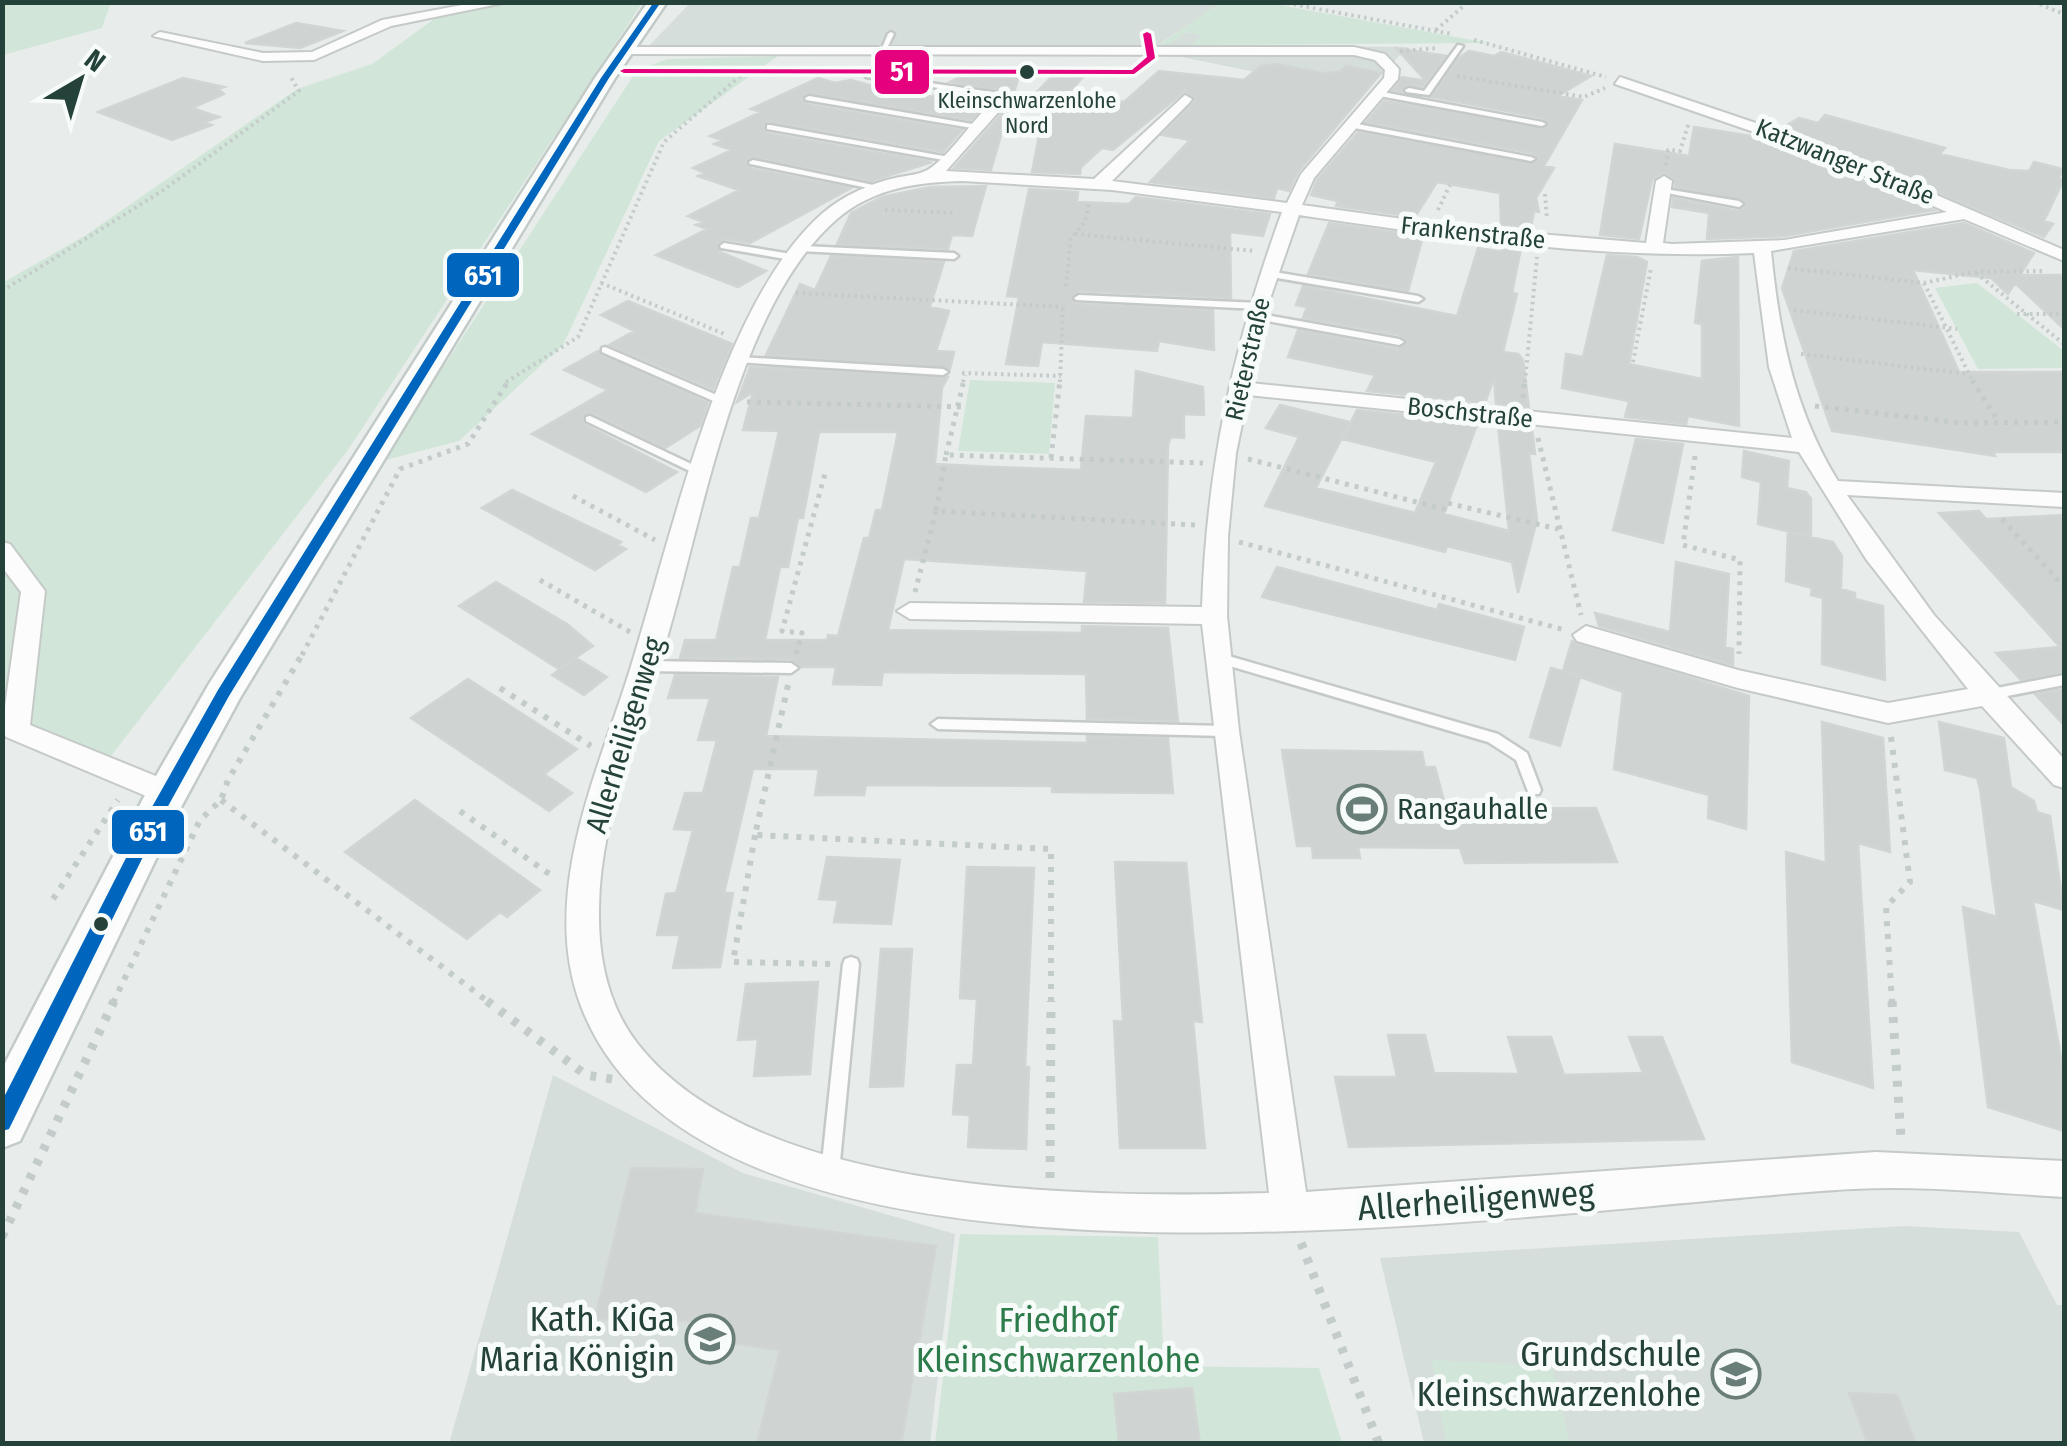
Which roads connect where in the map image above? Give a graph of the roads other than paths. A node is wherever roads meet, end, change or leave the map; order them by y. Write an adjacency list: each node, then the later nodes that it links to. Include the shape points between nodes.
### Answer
1 (502, 2): 8 (street, via 387,23)
2 (658, 2): 6 (main road)
3 (891, 34): 7 (lane)
4 (160, 36): 8 (street, via 263,57)
5 (1460, 46): 12 (lane, via 1426,93)
6 (624, 50): 7 (street); 63 (main road)
7 (882, 52): 12 (street, via 1130,47 1370,54 1392,69)
8 (314, 56): 9 (street)
9 (290, 76)
10 (868, 76): 13 (lane)
11 (1620, 81): 28 (street, Katzwanger Straße, via 1812,147)
12 (1380, 90): 16 (lane); 17 (street, Rieterstraße)
13 (1005, 96): 19 (street)
14 (809, 98): 19 (lane)
15 (1185, 99): 23 (street)
16 (1542, 124)
17 (1352, 125): 20 (lane); 27 (street, Rieterstraße, via 1307,177)
18 (770, 127): 22 (lane, Allerheiligenweg)
19 (978, 127): 22 (street)
20 (1531, 159)
21 (753, 162): 25 (lane, Allerheiligenweg)
22 (941, 167): 23 (street, Allerheiligenweg); 25 (street, Allerheiligenweg)
23 (1096, 184): 27 (street, Allerheiligenweg)
24 (1663, 186): 26 (lane); 30 (street)
25 (878, 188): 31 (street, Allerheiligenweg, via 838,208)
26 (1740, 204)
27 (1292, 209): 30 (street, Frankenstraße, via 1465,233); 35 (street, Rieterstraße)
28 (1969, 213): 33 (street, Frankenstraße); 34 (street, Katzwanger Straße)
29 (724, 246): 31 (lane)
30 (1654, 247): 33 (street, Frankenstraße)
31 (800, 254): 32 (lane); 41 (street, Allerheiligenweg)
32 (954, 256)
33 (1762, 256): 46 (street, via 1789,403)
34 (2064, 256)
35 (1272, 263): 37 (lane); 38 (street, Rieterstraße)
36 (1079, 298): 38 (lane)
37 (1418, 300)
38 (1257, 311): 39 (lane); 43 (street, Rieterstraße)
39 (1399, 342)
40 (605, 350): 44 (lane)
41 (744, 352): 42 (lane); 44 (street, Allerheiligenweg)
42 (943, 372)
43 (1242, 388): 46 (street, Boschstraße); 52 (street, Rieterstraße, via 1225,458)
44 (722, 401): 47 (street, Allerheiligenweg)
45 (590, 419): 47 (lane)
46 (1806, 446): 48 (street)
47 (702, 473): 54 (street, Allerheiligenweg)
48 (1830, 486): 49 (street); 58 (street, via 1889,576)
49 (2064, 500)
50 (2, 550): 63 (street, via 33,591 16,730)
51 (910, 611): 52 (street)
52 (1214, 616): 55 (street, Rieterstraße)
53 (1586, 635): 58 (street, via 1888,712)
54 (649, 655): 56 (lane); 66 (street, Allerheiligenweg, via 596,820 584,899 591,993 618,1048 656,1087 726,1132)
55 (1218, 658): 60 (street, Rieterstraße); 62 (lane, via 1493,738 1522,757)
56 (792, 668)
57 (2064, 680): 58 (lane)
58 (1987, 696): 61 (street)
59 (938, 724): 60 (lane)
60 (1225, 731): 68 (street, Rieterstraße)
61 (2064, 778)
62 (1534, 790)
63 (168, 793): 65 (main road)
64 (851, 964): 66 (lane)
65 (2, 1123)
66 (829, 1178): 68 (street, Allerheiligenweg, via 1050,1209)
67 (2064, 1179): 68 (street, Allerheiligenweg, via 1903,1169)
68 (1290, 1214)

